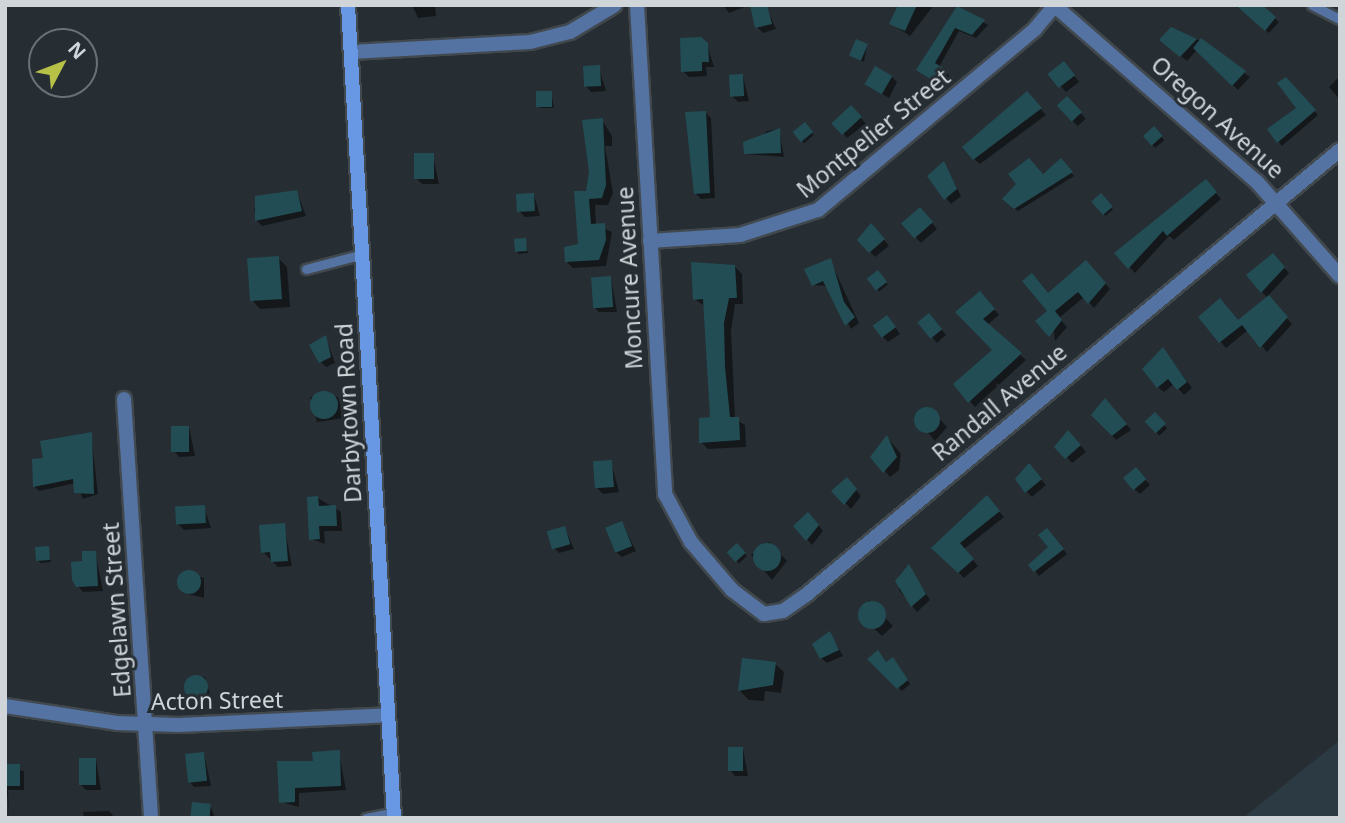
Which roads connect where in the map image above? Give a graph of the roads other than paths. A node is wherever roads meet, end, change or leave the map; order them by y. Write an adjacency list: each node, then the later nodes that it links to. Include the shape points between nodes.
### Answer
1 (348, 5): 7 (main road, Darbytown Road)
2 (615, 5): 7 (street, via 570,33 530,42)
3 (637, 5): 10 (street, Moncure Avenue)
4 (1054, 5): 9 (street, Oregon Avenue); 10 (street, Montpelier Street, via 1035,29 818,210 740,235)
5 (1312, 5): 6 (lane)
6 (1340, 19)
7 (351, 52): 11 (main road, Darbytown Road)
8 (1340, 150): 9 (street, Randall Avenue)
9 (1274, 198): 13 (street, Oregon Avenue); 15 (street, Randall Avenue, via 783,611 750,607)
10 (650, 241): 15 (street, Moncure Avenue, via 665,494)
11 (363, 254): 12 (lane); 17 (main road, Darbytown Road)
12 (306, 270)
13 (1340, 276)
14 (124, 399): 18 (street, Edgelawn Street)
15 (691, 542)
16 (5, 706): 18 (street, Acton Street)
17 (388, 715): 18 (street, Acton Street); 19 (main road, Darbytown Road)
18 (146, 724): 20 (street, Edgelawn Street)
19 (394, 815): 21 (lane)
20 (150, 818)
21 (366, 818)

